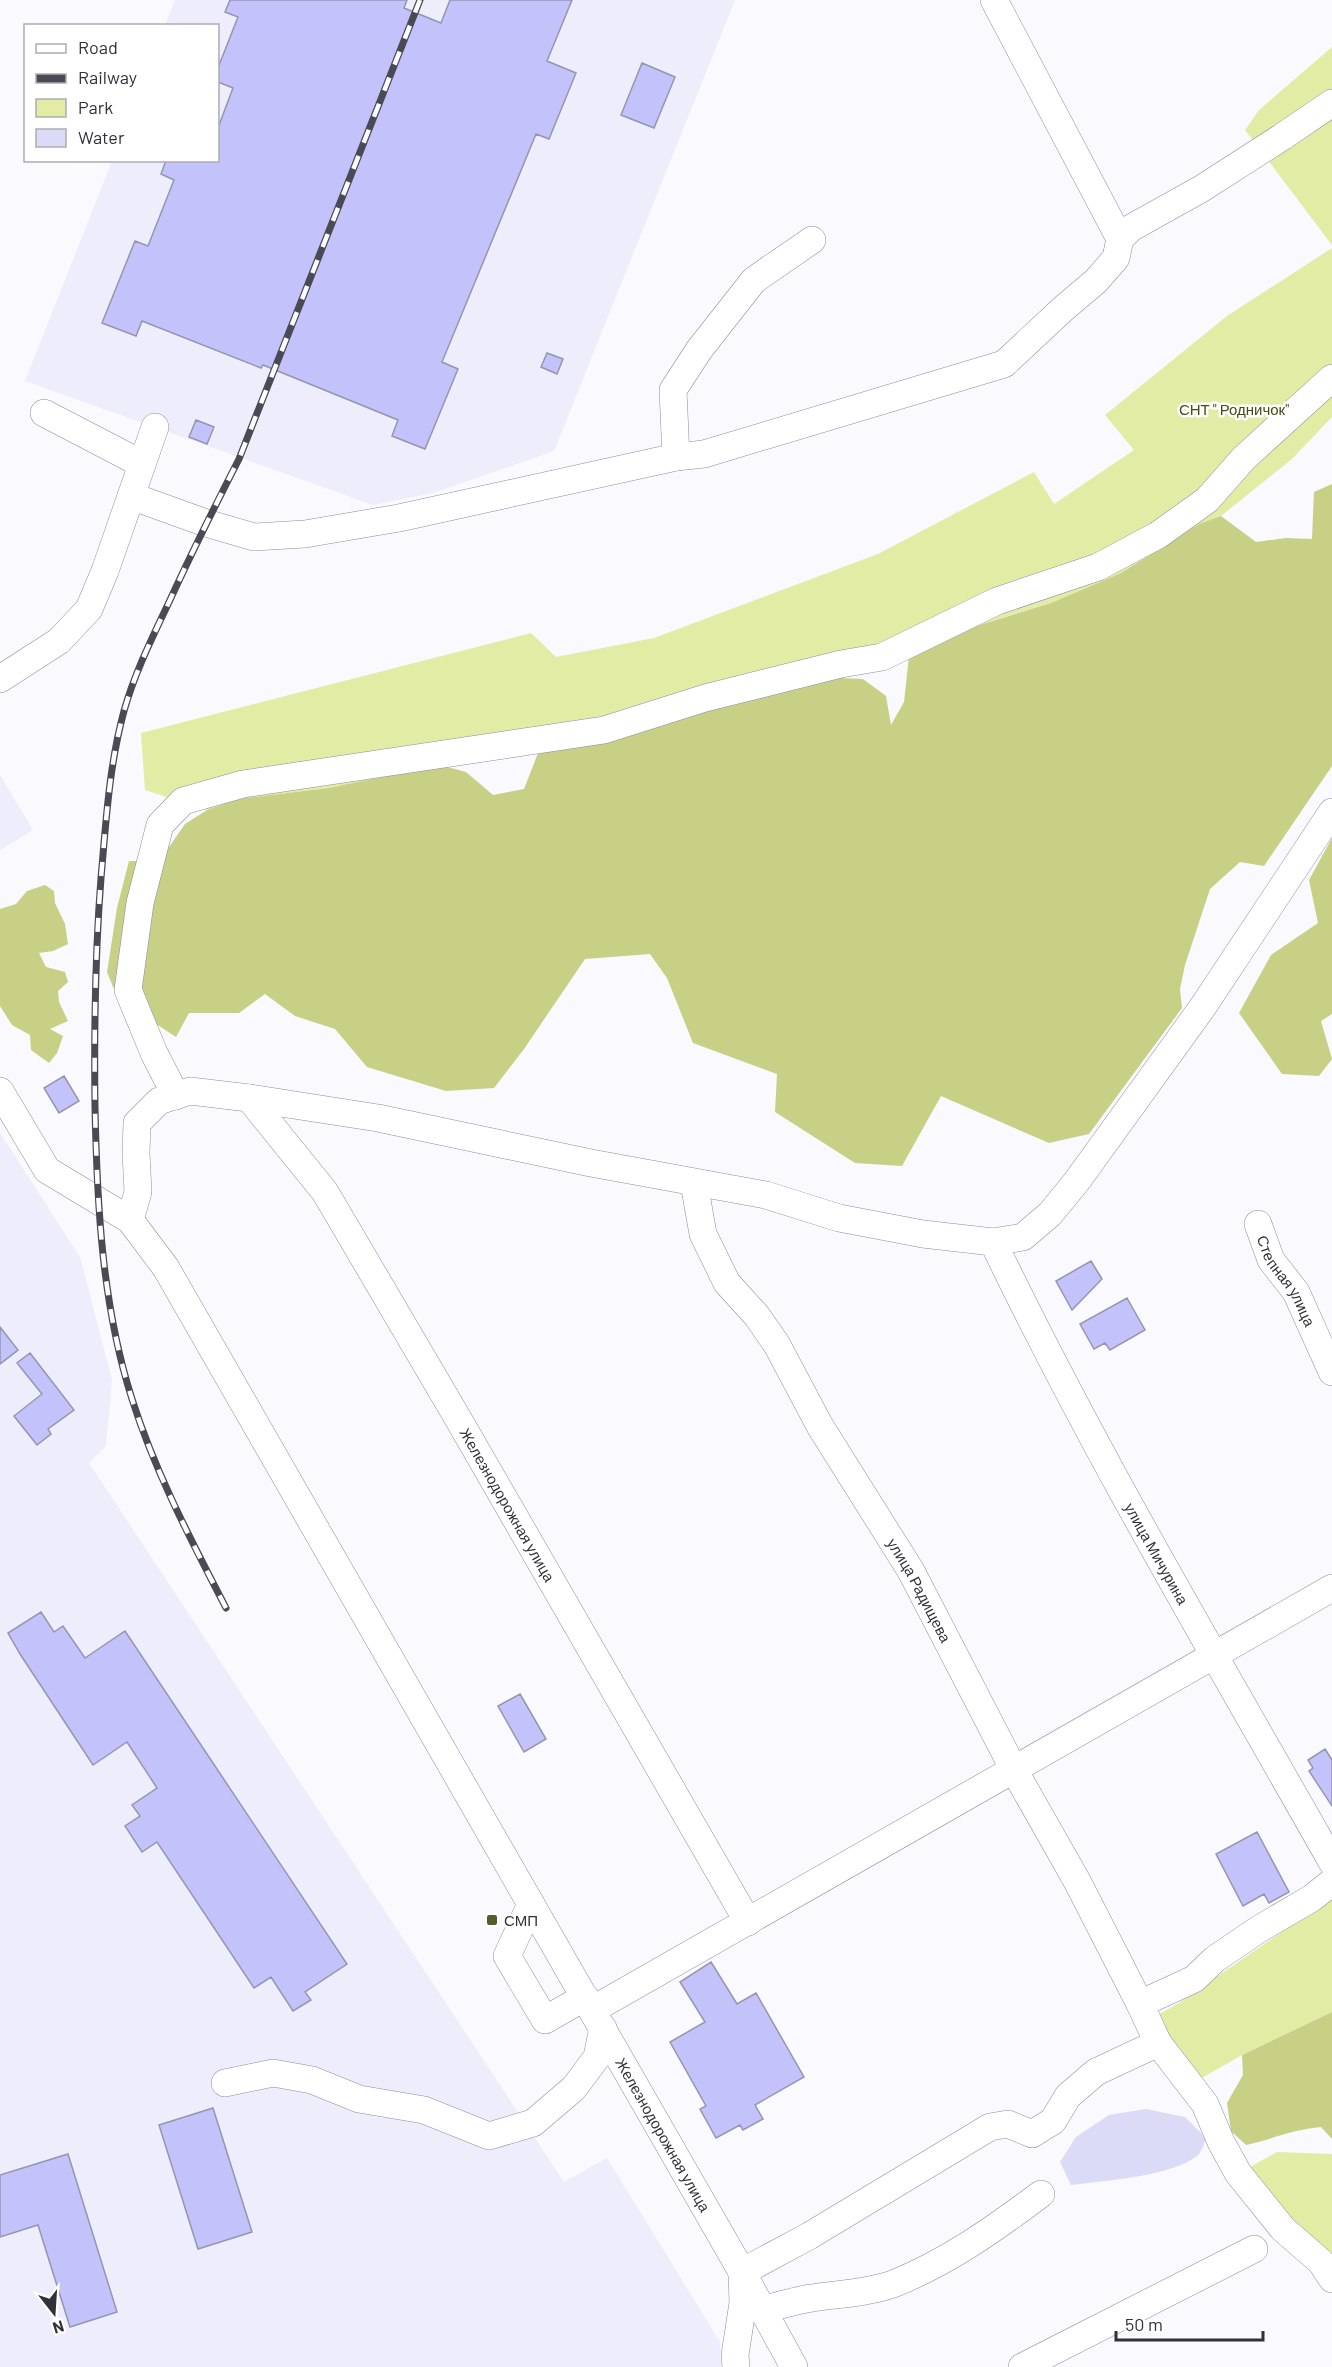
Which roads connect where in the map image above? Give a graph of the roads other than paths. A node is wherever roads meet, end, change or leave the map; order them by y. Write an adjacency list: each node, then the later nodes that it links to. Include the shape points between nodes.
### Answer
1 (994, 0): 3 (street)
2 (1332, 103): 3 (street, via 1219,177 1131,228)
3 (1120, 239): 8 (street, via 1116,258 1096,281 1004,364 704,454)
4 (812, 240): 8 (street, via 754,280 673,390)
5 (1332, 378): 14 (street, via 1245,458 1207,500 1158,535 1098,567 997,601 882,657 705,698 604,730 243,784 183,801 160,825 140,903 128,990)
6 (44, 413): 9 (street)
7 (155, 427): 9 (street)
8 (675, 457): 10 (street, via 399,518 305,534 254,537)
9 (142, 464): 10 (street)
10 (131, 496): 11 (street, via 89,609 59,641)
11 (0, 679)
12 (1332, 812): 19 (street, via 1202,1008 1077,1182 1050,1214 1023,1236)
13 (0, 1091): 17 (street, via 47,1170)
14 (176, 1096): 15 (street, via 190,1091); 17 (street, via 159,1101 137,1123 138,1192)
15 (249, 1098): 16 (street, via 378,1118); 27 (street, Железнодорожная улица, via 325,1192)
16 (694, 1183): 19 (street, via 766,1195 849,1220); 23 (street, улица Радищева, via 703,1234 727,1283 777,1345 820,1426 911,1571)
17 (130, 1220): 26 (street, Железнодорожная улица, via 166,1268)
18 (1258, 1224): 20 (street, Степная улица, via 1271,1260 1296,1292)
19 (993, 1242): 22 (street, улица Мичурина, via 1034,1327)
20 (1332, 1372)
21 (1332, 1588): 22 (street)
22 (1212, 1655): 23 (street); 24 (street, улица Мичурина)
23 (1014, 1770): 27 (street); 28 (street, улица Радищева)
24 (1332, 1862)
25 (1332, 1882): 28 (street, via 1215,1959 1194,1979)
26 (531, 1904): 29 (street, Железнодорожная улица); 29 (street, via 507,1956 545,2020)
27 (748, 1922): 29 (street)
28 (1140, 2004): 30 (street, улица Радищева)
29 (593, 2012): 31 (street, via 597,2057 574,2088 533,2123 489,2136 424,2109 359,2099 312,2080 273,2073); 35 (street, Железнодорожная улица)
30 (1158, 2043): 34 (street, улица Радищева, via 1204,2104 1244,2181 1283,2229); 35 (street, via 1096,2072 1068,2096 1053,2121 1032,2134 1008,2124 990,2127)
31 (225, 2083)
32 (1041, 2194): 36 (street, via 957,2253 891,2284)
33 (1254, 2249): 39 (street)
34 (1328, 2267)
35 (742, 2272): 36 (street, Железнодорожная улица); 37 (street)
36 (763, 2309): 38 (street, Железнодорожная улица)
37 (736, 2367)
38 (794, 2367)
39 (1022, 2367)

